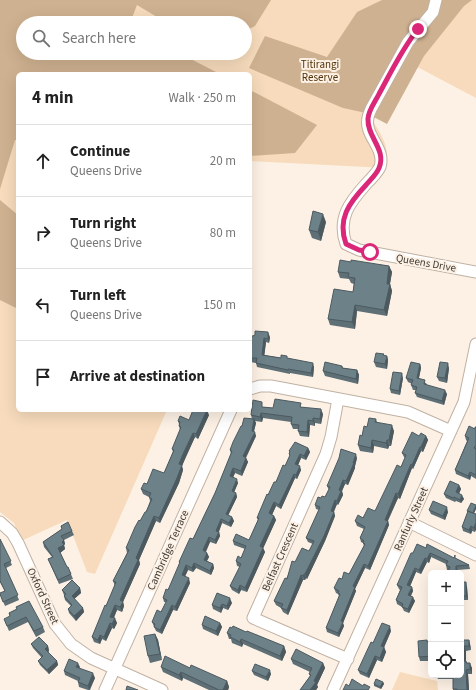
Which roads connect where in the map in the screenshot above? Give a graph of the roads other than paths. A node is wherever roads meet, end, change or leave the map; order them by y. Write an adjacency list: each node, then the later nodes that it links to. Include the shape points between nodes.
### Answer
1 (436, 0): 2 (street, Queens Drive, via 433,12 408,42 367,118 371,136 381,153 382,160 379,169 350,203 344,217 343,236 346,244 359,250)
2 (476, 272)
3 (476, 344): 7 (street, Ranfurly Street, via 464,402)
4 (252, 388): 5 (street, via 272,386)
5 (338, 399): 7 (street, via 408,412); 11 (street, Belfast Crescent, via 326,454 253,618)
6 (231, 412): 12 (street, Cambridge Terrace)
7 (451, 431): 9 (street, Ranfurly Street)
8 (0, 522): 12 (street, Oxford Street, via 18,542 55,624 63,635 80,651)
9 (410, 522): 10 (street); 11 (street, Ranfurly Street)
10 (476, 555)
11 (348, 659): 15 (street, Ranfurly Street)
12 (115, 669): 13 (street, Cambridge Terrace); 14 (street, Oxford Street)
13 (105, 690)
14 (162, 690)
15 (333, 690)

